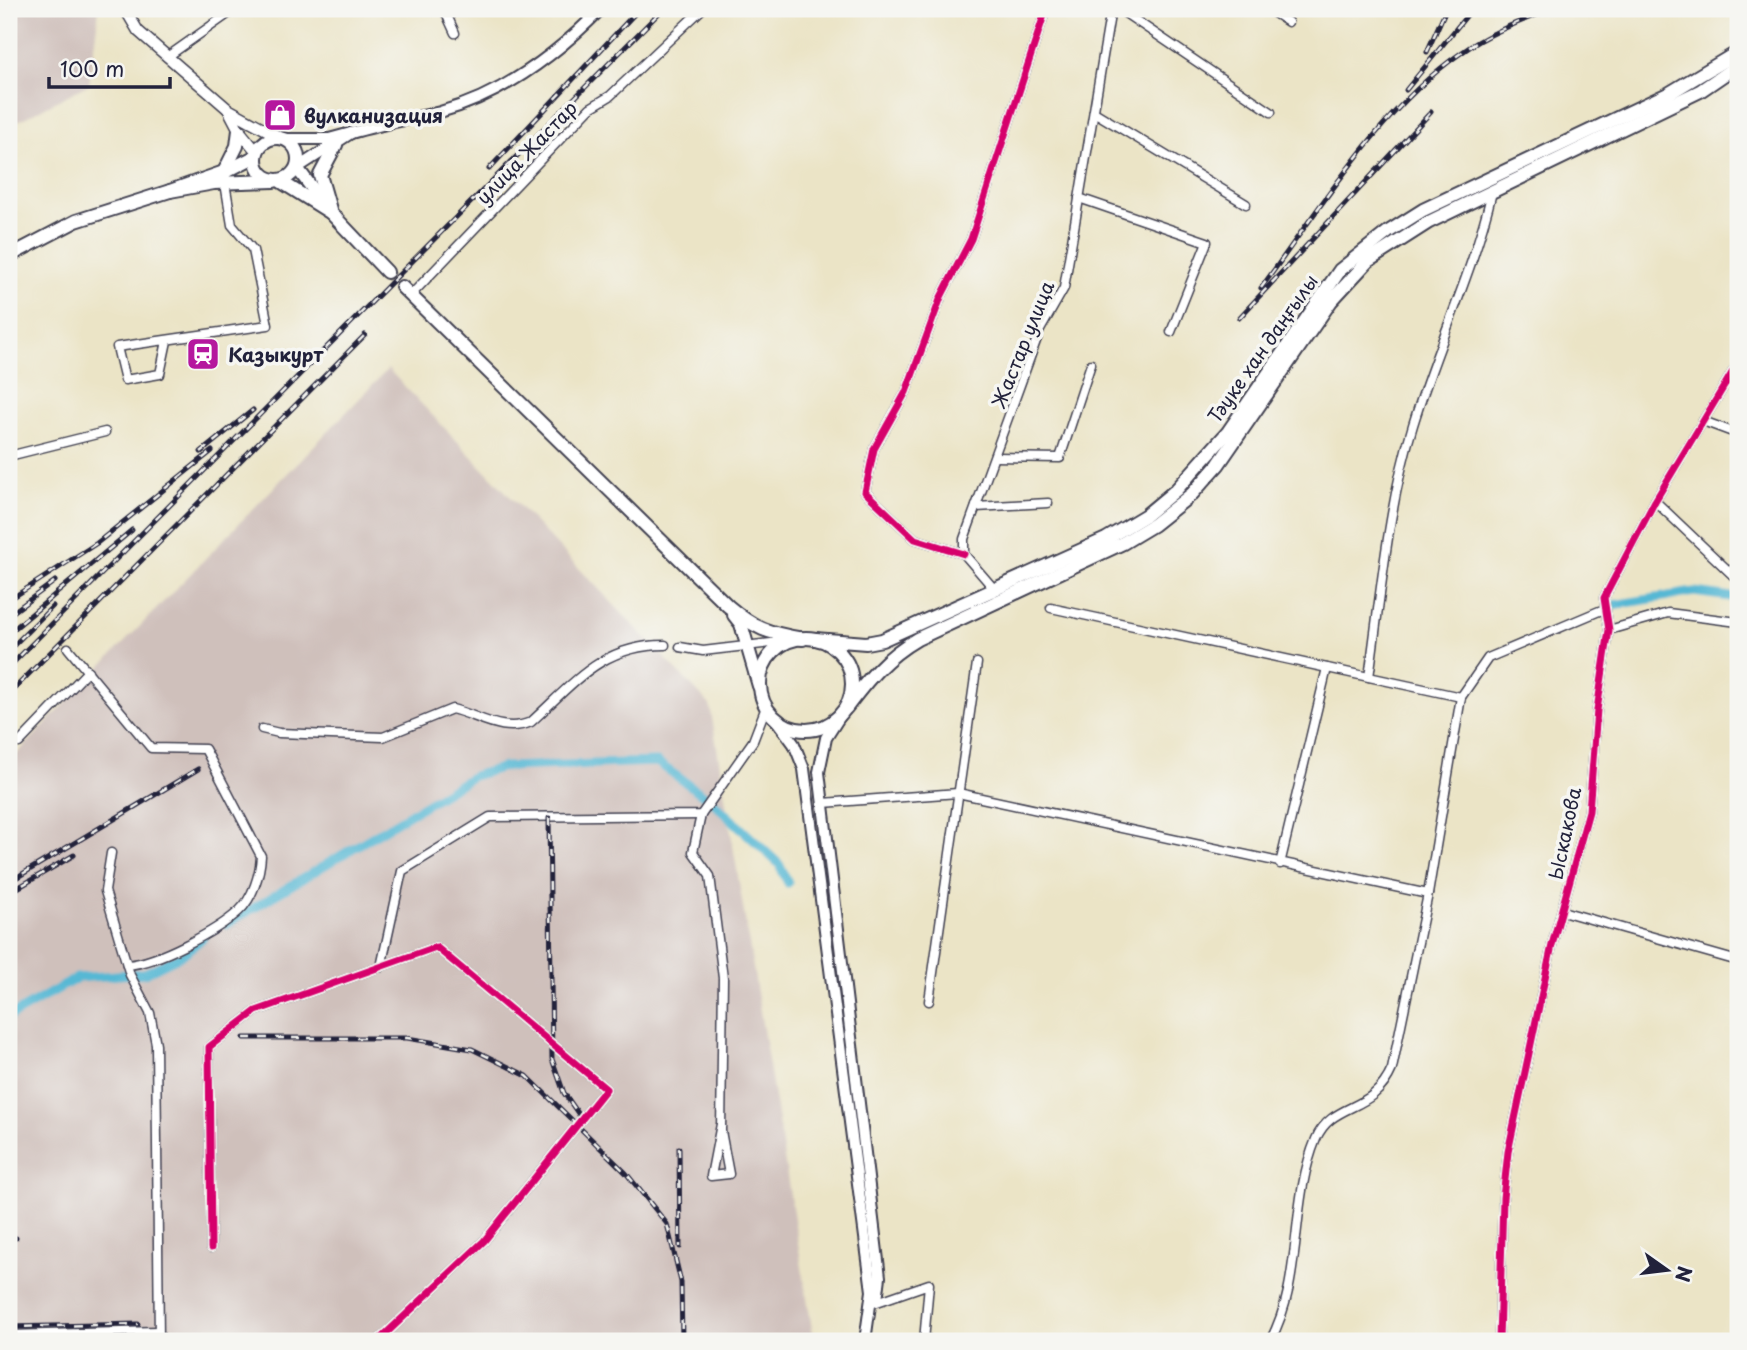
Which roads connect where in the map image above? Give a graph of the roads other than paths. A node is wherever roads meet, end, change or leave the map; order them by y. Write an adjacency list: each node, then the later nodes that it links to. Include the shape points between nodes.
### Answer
1 (125, 9): 15 (street, via 138,31)
2 (235, 9): 15 (street)
3 (444, 9): 13 (street)
4 (580, 9): 11 (street)
5 (601, 9): 11 (main road)
6 (702, 9): 38 (street, улица Жастар, via 610,96 590,108)
7 (1046, 9): 51 (street, via 971,239 941,297 906,392 874,449 866,492 915,539)
8 (1111, 9): 18 (street, Жастар улица)
9 (1119, 9): 19 (street)
10 (1268, 9): 12 (street)
11 (590, 20): 21 (main road, via 536,67 481,97 440,112)
12 (1288, 22)
13 (455, 33)
14 (1738, 52): 25 (main road, Тәуке хан даңғылы)
15 (167, 57): 17 (street)
16 (1738, 65): 25 (main road, Тәуке хан даңғылы, via 1700,91)
17 (228, 109): 20 (street); 22 (street)
18 (1094, 112): 32 (street, Жастар улица); 33 (street)
19 (1271, 112)
20 (239, 130): 24 (street); 27 (main road)
21 (351, 133): 22 (main road, via 329,139); 23 (main road)
22 (283, 139): 24 (main road, via 268,139); 26 (main road, via 295,147)
23 (336, 145): 26 (main road); 34 (main road, via 320,176)
24 (256, 154): 27 (main road); 28 (main road, via 262,175)
25 (1555, 156): 30 (main road, Тәуке хан даңғылы); 35 (main road, Тәуке хан даңғылы)
26 (297, 168): 28 (main road); 34 (main road)
27 (224, 177): 29 (main road); 36 (main road, via 76,220); 40 (street, via 232,225 253,250 268,326)
28 (277, 181): 29 (main road); 31 (main road)
29 (242, 182): 31 (main road)
30 (1492, 192): 35 (main road, Тәуке хан даңғылы); 69 (street, via 1399,478)
31 (309, 198): 34 (main road)
32 (1079, 198): 39 (street, via 1207,242); 47 (street, Жастар улица, via 1064,288 1040,330)
33 (1246, 204)
34 (331, 213): 37 (main road)
35 (1426, 216): 53 (main road, Тәуке хан даңғылы, via 1359,253 1340,270 1228,432 1177,491 1106,539); 60 (main road, Тәуке хан даңғылы, via 1352,276 1317,320 1241,436 1192,494 1123,543)
36 (9, 256)
37 (387, 272)
38 (406, 291): 54 (main road)
39 (1171, 332)
40 (167, 341): 40 (street, via 117,347 125,380 160,374)
41 (1738, 363): 43 (street)
42 (1091, 364): 47 (street, via 1060,458)
43 (1703, 421): 45 (street); 48 (street)
44 (104, 432): 46 (street)
45 (1738, 434)
46 (9, 456)
47 (995, 457): 50 (street, Жастар улица)
48 (1655, 501): 52 (street); 56 (street, via 1608,587)
49 (1048, 503): 50 (street)
50 (976, 507): 51 (street, Жастар улица, via 964,539)
51 (964, 554): 53 (street)
52 (1738, 580)
53 (995, 590): 58 (main road, Тәуке хан даңғылы)
54 (728, 606): 61 (main road, Тәуке хан даңғылы, via 767,633); 64 (main road, via 741,624)
55 (1051, 608): 67 (street)
56 (1604, 609): 59 (street, Ыскакова); 71 (street, via 1488,658)
57 (1738, 622): 59 (street, via 1668,613)
58 (911, 626): 60 (main road); 61 (main road, Тәуке хан даңғылы, via 866,643)
59 (1609, 630): 82 (street, Ыскакова, via 1589,811)
60 (917, 639): 73 (main road, Тәуке хан даңғылы, via 877,666)
61 (804, 640): 64 (street); 70 (main road, via 775,651 761,678); 73 (main road, via 831,646 844,658 852,691)
62 (665, 645): 74 (street, via 614,653 592,666 521,727 505,729 452,709 383,737)
63 (680, 647): 64 (street, via 703,651)
64 (747, 647): 70 (main road)
65 (68, 648): 68 (street)
66 (977, 663): 76 (street)
67 (1327, 668): 69 (street); 80 (street)
68 (88, 671): 75 (street); 84 (street, via 151,748 205,749 261,856 253,887 239,911 191,941)
69 (1369, 677): 71 (street)
70 (762, 694): 72 (main road)
71 (1461, 697): 81 (street)
72 (770, 712): 73 (main road, via 789,727 807,731 825,727); 78 (street); 94 (main road, via 794,744 804,769 872,1291)
73 (843, 712): 77 (main road, via 820,755)
74 (262, 729)
75 (19, 743)
76 (958, 793): 77 (street); 80 (street); 86 (street)
77 (822, 803): 89 (main road, via 880,1278)
78 (701, 815): 85 (street, via 490,817 402,871); 87 (street, via 693,852 710,876 723,978)
79 (111, 853): 84 (street, via 105,891)
80 (1280, 864): 81 (street)
81 (1427, 894): 97 (street, via 1392,1069 1374,1096 1331,1118 1316,1139 1302,1181 1288,1301)
82 (1562, 911): 83 (street); 98 (street, Ыскакова, via 1508,1152)
83 (1738, 961)
84 (127, 965): 90 (street, via 150,1013 156,1044)
85 (381, 967): 88 (street, via 256,1011 209,1047); 93 (street, via 436,947 606,1089 484,1241)
86 (929, 1001)
87 (721, 1124): 87 (street, via 729,1174 711,1176 716,1150)
88 (211, 1248)
89 (877, 1302): 95 (main road); 96 (street, via 929,1284)
90 (159, 1331): 91 (street); 92 (street)
91 (9, 1335)
92 (159, 1341)
93 (378, 1341)
94 (864, 1341)
95 (872, 1341)
96 (924, 1341)
97 (1269, 1341)
98 (1499, 1341)

